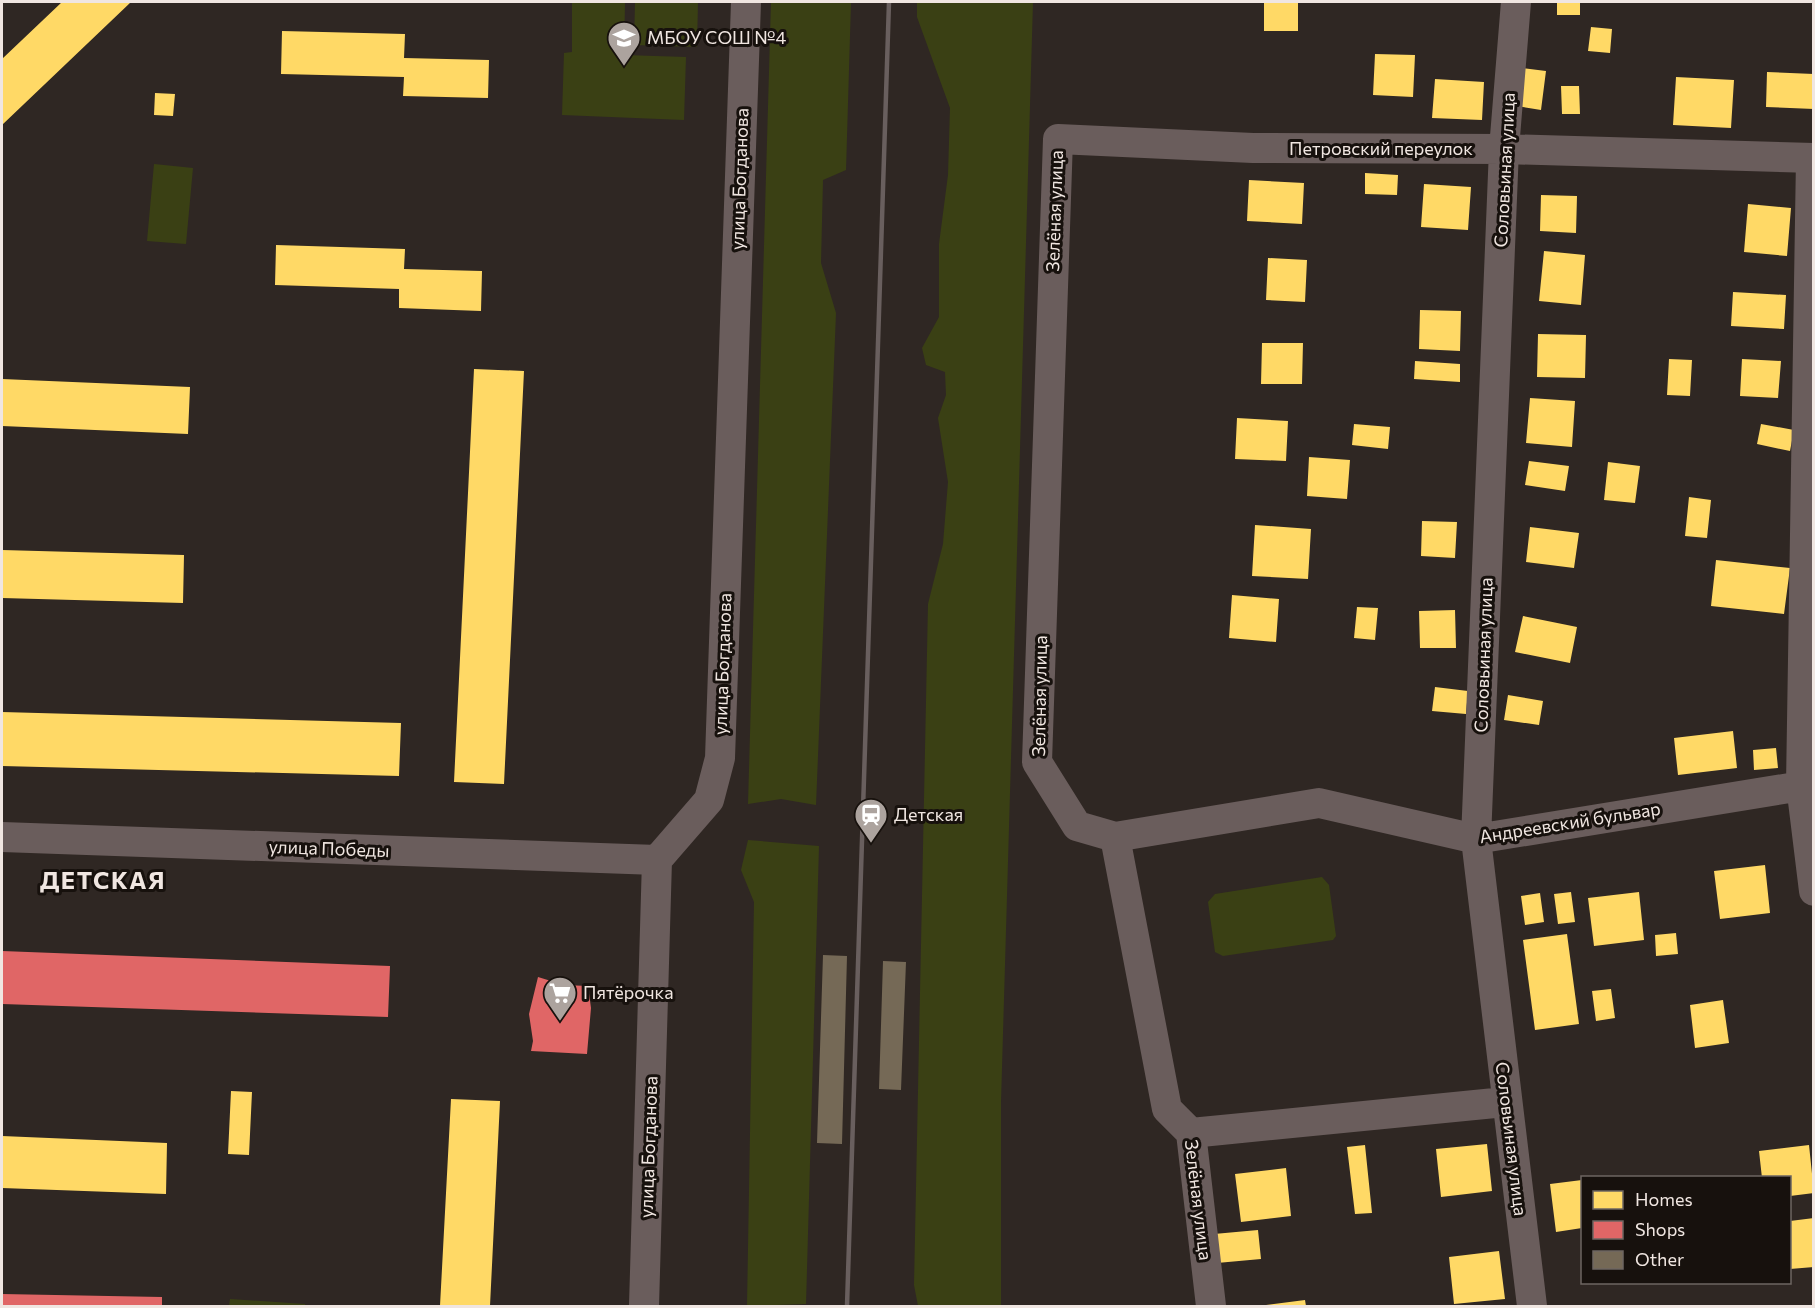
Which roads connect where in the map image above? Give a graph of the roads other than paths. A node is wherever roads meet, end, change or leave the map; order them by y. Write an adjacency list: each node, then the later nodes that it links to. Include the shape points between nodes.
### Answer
1 (746, 2): 10 (street, улица Богданова, via 720,758 709,800)
2 (1515, 2): 4 (street, Соловьиная улица)
3 (1058, 139): 4 (street, Петровский переулок, via 1253,148); 8 (street, Зелёная улица, via 1036,762 1077,826)
4 (1504, 149): 5 (street, Петровский переулок); 9 (street, Соловьиная улица)
5 (1812, 158): 6 (street)
6 (1808, 785): 9 (street, Андреевский бульвар); 11 (street)
7 (2, 837): 10 (street, улица Победы)
8 (1115, 837): 9 (street, Андреевский бульвар, via 1319,803); 13 (street, Зелёная улица, via 1167,1109)
9 (1476, 839): 12 (street, Соловьиная улица)
10 (657, 860): 14 (street, улица Богданова)
11 (1814, 891)
12 (1505, 1102): 13 (street); 16 (street, Соловьиная улица)
13 (1191, 1133): 15 (street, Зелёная улица)
14 (644, 1306)
15 (1211, 1306)
16 (1532, 1306)

